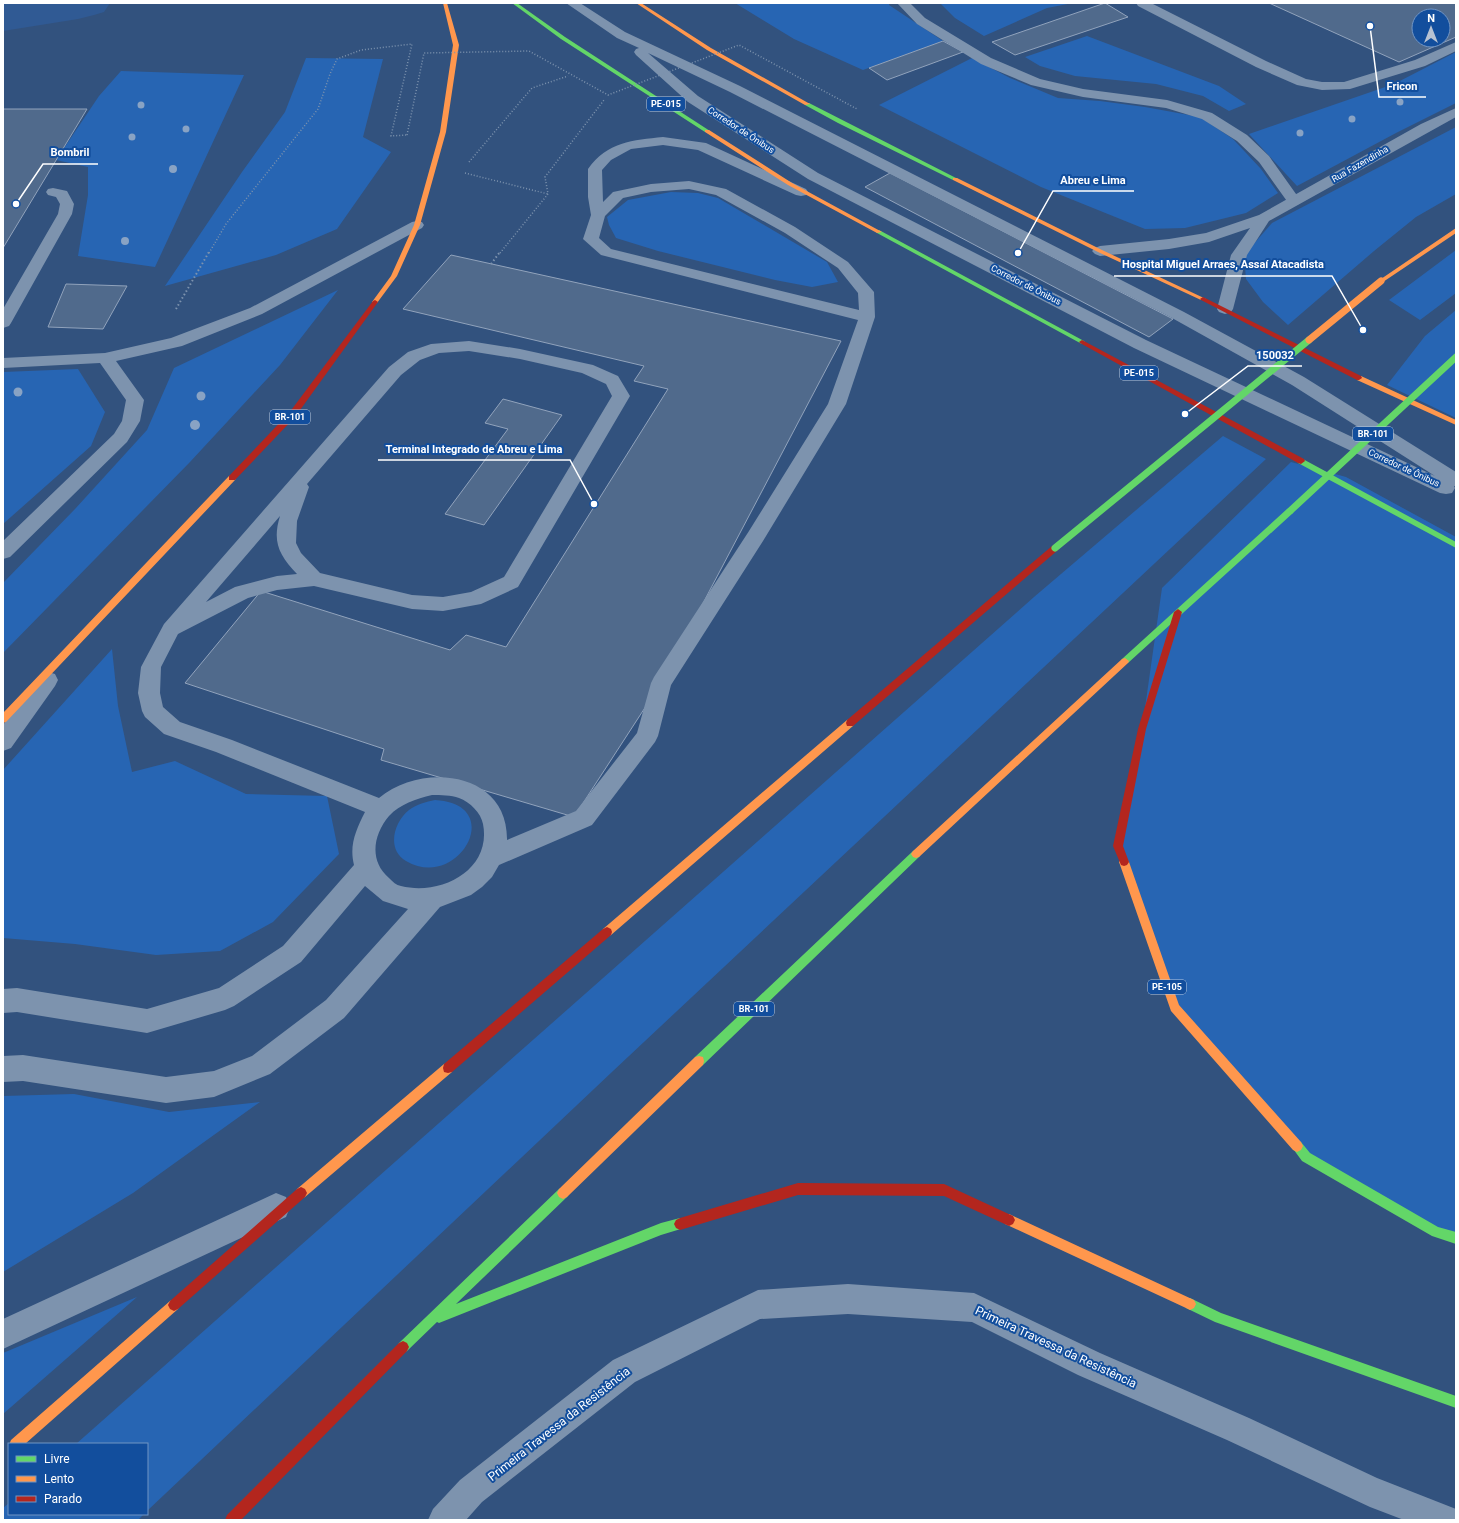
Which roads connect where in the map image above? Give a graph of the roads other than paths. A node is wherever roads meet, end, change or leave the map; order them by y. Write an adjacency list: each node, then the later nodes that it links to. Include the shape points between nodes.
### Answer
1 (445, 3): 15 (highway, BR-101, via 456,45 443,132)
2 (514, 3): 11 (highway, PE-015, via 790,184)
3 (572, 3): 7 (street, Corredor de Ônibus)
4 (638, 3): 17 (highway, via 709,49 840,122)
5 (903, 3): 12 (street, via 921,21 986,61 1036,82 1083,93 1167,104 1206,116 1242,138 1264,159)
6 (1142, 3): 8 (street, via 1261,64 1302,82 1322,86 1346,86 1420,63)
7 (621, 35): 26 (street, Corredor de Ônibus, via 735,89 1178,314 1298,380); 27 (street, Corredor de Ônibus, via 693,99 813,176 1140,344)
8 (1456, 46)
9 (1456, 112): 12 (street, Rua Fazendinha)
10 (53, 192): 20 (street, via 62,194 67,204 65,214)
11 (821, 201): 13 (street, via 701,146 663,141 628,145 606,157 595,169); 28 (highway, PE-015)
12 (1294, 201): 14 (street, Rua Fazendinha)
13 (598, 215): 19 (street, via 591,239 606,252); 19 (street, via 618,195 651,188 689,185 721,192 790,230 843,265 866,292)
14 (1264, 218): 17 (street, Rua Fazendinha, via 1209,237); 18 (street, Rua Fazendinha, via 1239,255)
15 (417, 225): 22 (street, via 256,311 176,342); 33 (highway, BR-101, via 394,276 292,415)
16 (1456, 230): 42 (highway, bridge, via 1381,282 1055,548)
17 (1100, 251): 18 (highway)
18 (1225, 309): 24 (highway, via 1323,361)
19 (867, 317): 37 (street, via 837,404 661,684 647,736 584,818)
20 (3, 323)
21 (1456, 357): 31 (highway, BR-101, bridge)
22 (106, 358): 23 (street); 29 (street, via 135,400 131,421 121,438)
23 (3, 363)
24 (1456, 424)
25 (304, 476): 30 (street, via 286,527 286,544); 30 (street, via 395,371 414,356 436,348 469,346 587,369 612,380 621,396 511,582 474,599 443,604 412,602); 32 (street)
26 (1456, 480)
27 (1456, 492)
28 (1456, 545)
29 (3, 552)
30 (314, 579): 32 (street, via 276,583 242,592)
31 (1179, 611): 43 (highway, PE-105, via 1142,729 1118,846 1175,1008 1306,1156 1436,1232); 44 (highway, BR-101, via 866,901)
32 (171, 629): 36 (street, via 152,667 149,693 152,711 172,728)
33 (80, 636): 34 (highway, BR-101); 35 (street)
34 (3, 719)
35 (3, 742)
36 (382, 809): 37 (street, via 392,800 412,790 432,786 452,786 471,793 486,805 494,820 496,837); 38 (street, via 366,832 362,850)
37 (491, 858): 39 (street, via 478,876 460,889)
38 (366, 868): 39 (street, via 376,884 393,895 414,899); 40 (street, via 292,954 225,998 147,1021 17,1000)
39 (433, 898): 41 (street, via 335,1009 261,1065 214,1084 166,1090 23,1068)
40 (3, 1001)
41 (3, 1069)
42 (297, 1197): 45 (street); 47 (highway)
43 (1456, 1238)
44 (429, 1321): 46 (highway, via 661,1229 798,1190 944,1190 1219,1318); 48 (highway, BR-101)
45 (3, 1334)
46 (1456, 1402)
47 (16, 1443)
48 (232, 1520)
49 (444, 1520): 50 (street, Primeira Travessa da Resistência, via 472,1491 624,1371 758,1305 848,1299 974,1308 1089,1364 1238,1429 1370,1491)
50 (1445, 1520)

